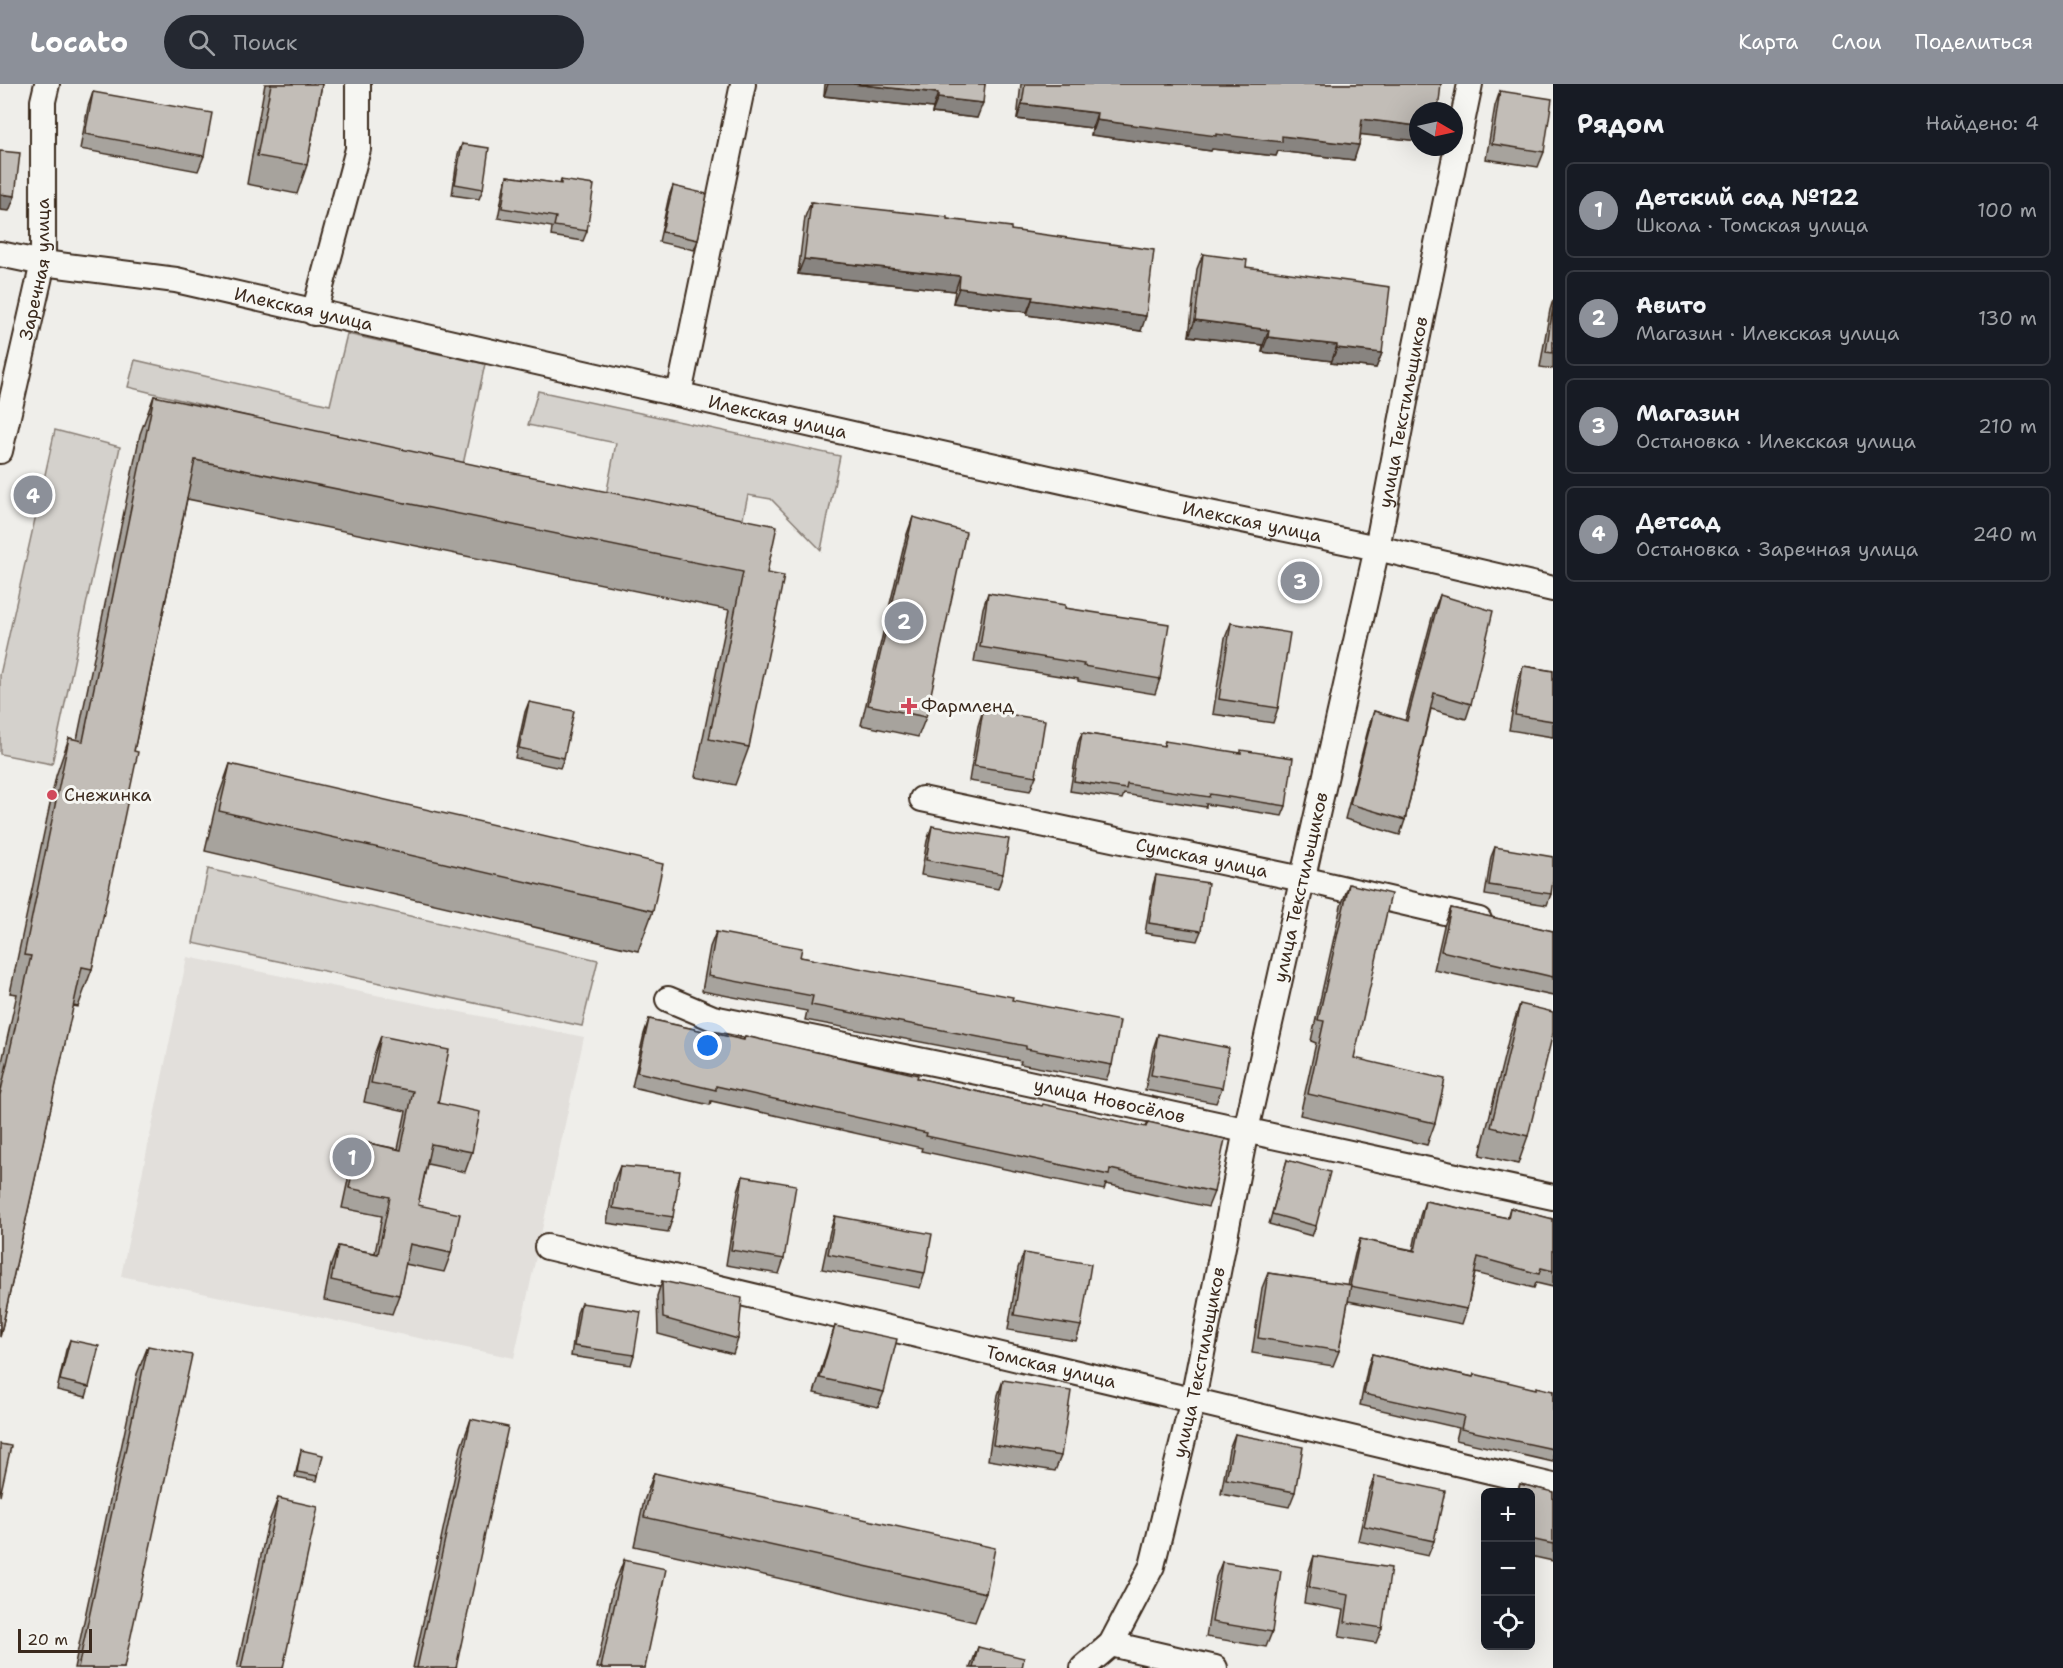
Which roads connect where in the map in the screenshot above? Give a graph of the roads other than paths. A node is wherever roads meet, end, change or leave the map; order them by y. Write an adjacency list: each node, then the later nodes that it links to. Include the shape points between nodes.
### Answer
1 (47, 84): 6 (street, Заречная улица)
2 (358, 84): 7 (street, via 358,149)
3 (743, 84): 8 (street)
4 (1470, 84): 10 (street, улица Текстильщиков)
5 (0, 254): 6 (street, Илекская улица)
6 (43, 263): 7 (street, Илекская улица, via 176,280); 9 (street, Заречная улица)
7 (314, 313): 8 (street, Илекская улица)
8 (679, 394): 10 (street, Илекская улица)
9 (0, 451)
10 (1377, 548): 11 (street, Илекская улица); 13 (street, улица Текстильщиков)
11 (1553, 589)
12 (922, 799): 13 (street, Сумская улица)
13 (1302, 879): 14 (street, Сумская улица); 16 (street, улица Текстильщиков)
14 (1495, 924)
15 (668, 999): 16 (street, улица Новосёлов, via 713,1018)
16 (1246, 1130): 17 (street, улица Новосёлов); 19 (street, улица Текстильщиков)
17 (1553, 1197)
18 (547, 1247): 19 (street, Томская улица)
19 (1193, 1399): 20 (street, Томская улица); 21 (street, улица Текстильщиков, via 1152,1566)
20 (1553, 1486)
21 (1111, 1644): 22 (street, улица Текстильщиков); 23 (street)
22 (1083, 1668)
23 (1215, 1668)

